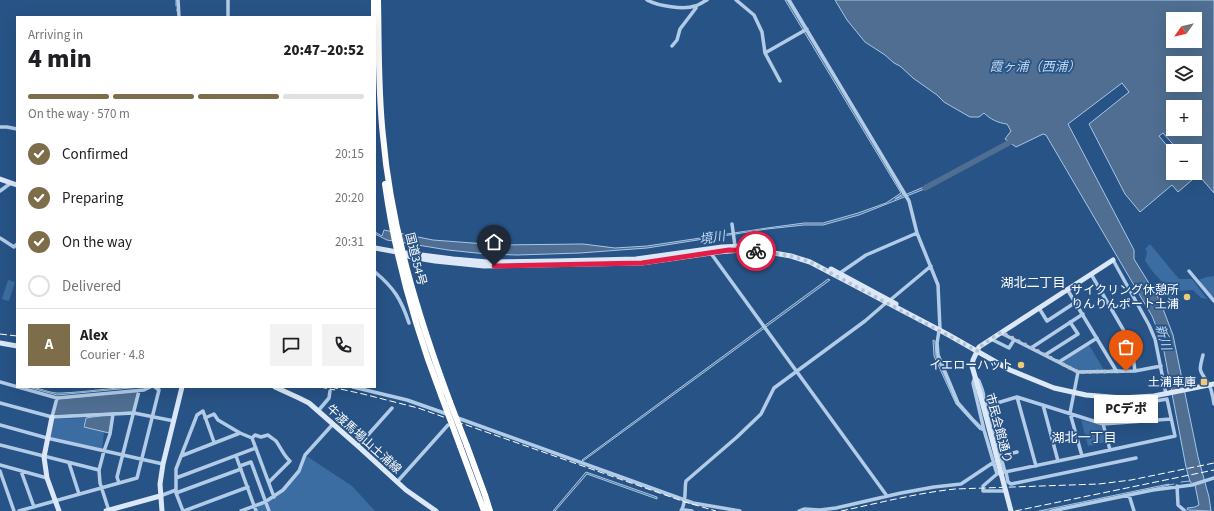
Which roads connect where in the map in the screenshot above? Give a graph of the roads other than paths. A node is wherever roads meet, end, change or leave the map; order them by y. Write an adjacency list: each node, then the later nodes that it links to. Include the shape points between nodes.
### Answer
1 (178, 0): 10 (street)
2 (228, 0): 11 (street)
3 (374, 0): 12 (highway)
4 (378, 0): 25 (highway, 国道354号, via 379,83)
5 (647, 0): 9 (street, via 681,8)
6 (707, 0): 9 (street)
7 (736, 0): 15 (street, via 754,15 762,32)
8 (789, 0): 13 (street)
9 (696, 6): 14 (street)
10 (179, 16)
11 (228, 16)
12 (374, 16)
13 (807, 29): 15 (street); 26 (street, via 901,186 909,201)
14 (672, 46)
15 (765, 53): 16 (street)
16 (780, 81)
17 (376, 98): 25 (highway, 国道354号, via 379,138)
18 (0, 127): 19 (street)
19 (16, 129)
20 (0, 179): 21 (street)
21 (11, 183): 22 (street); 23 (street)
22 (16, 185)
23 (0, 191)
24 (732, 225): 28 (street)
25 (395, 231): 31 (highway, 国道354号)
26 (917, 233): 34 (street); 37 (street, via 866,255)
27 (0, 238): 29 (street, via 14,247)
28 (735, 244): 32 (street); 37 (street, via 788,252 809,258)
29 (16, 245)
30 (376, 248): 31 (street)
31 (399, 249): 32 (street, via 487,262 636,259); 162 (highway, 国道354号, bridge, via 415,319 429,363); 163 (highway, 国道354号, bridge, via 450,402)
32 (709, 251): 41 (street, via 742,250 791,256 810,262); 60 (street)
33 (1113, 260): 38 (street); 59 (street, via 1149,325)
34 (932, 266): 41 (street); 47 (street, via 938,285)
35 (1189, 271): 40 (street)
36 (376, 273): 46 (street, via 399,298)
37 (840, 273): 41 (street)
38 (1091, 274): 39 (street); 61 (street, via 1131,343)
39 (1068, 289): 42 (street); 43 (street)
40 (1214, 301)
41 (888, 302): 47 (street); 60 (street)
42 (1076, 302): 43 (street, via 1047,321); 44 (street)
43 (1039, 308): 48 (street)
44 (1083, 314): 45 (street); 49 (street)
45 (1070, 322): 54 (street); 56 (street, via 1078,334)
46 (408, 323)
47 (939, 330): 55 (street); 99 (street, via 936,343 938,355 958,403)
48 (1001, 332): 50 (street); 51 (street)
49 (1097, 338): 58 (street); 63 (street)
50 (991, 339): 51 (street, via 1009,348); 55 (street)
51 (1014, 340): 54 (street)
52 (0, 343): 53 (street)
53 (16, 346)
54 (1031, 348): 56 (street)
55 (977, 351): 64 (street, 市民会館通り, via 972,363); 76 (street, via 1026,378)
56 (1045, 355): 58 (street)
57 (1204, 355): 66 (street, via 1200,370 1203,377)
58 (1059, 362): 62 (street)
59 (1161, 366): 61 (street); 77 (street)
60 (796, 371): 144 (street); 146 (street, via 774,388 761,414 686,481)
61 (1135, 371): 63 (street)
62 (1078, 372): 63 (street); 76 (street)
63 (1117, 372)
64 (975, 377): 84 (street, via 979,381); 99 (street, via 973,383); 167 (street, 市民会館通り, bridge)
65 (0, 382): 67 (street)
66 (1212, 385): 77 (street); 82 (street)
67 (16, 386)
68 (21, 388): 79 (street)
69 (148, 388): 74 (street)
70 (156, 388): 90 (street, via 159,390)
71 (182, 388): 94 (street)
72 (277, 388): 86 (street, 牛渡馬場山土浦線, via 304,400)
73 (357, 388): 146 (street, via 407,400)
74 (139, 391): 79 (street); 87 (street)
75 (330, 391): 86 (street, via 329,398)
76 (1073, 393): 80 (street); 88 (street)
77 (1167, 394): 80 (street)
78 (1017, 397): 83 (street); 84 (street); 123 (street)
79 (57, 398): 91 (street)
80 (1132, 398): 93 (street, via 1142,403 1167,399)
81 (0, 403): 91 (street)
82 (1214, 404)
83 (1043, 405): 88 (street); 118 (street)
84 (987, 406): 113 (street)
85 (392, 408): 105 (street)
86 (318, 411): 95 (street, 牛渡馬場山土浦線)
87 (134, 413): 89 (street); 90 (street); 110 (street)
88 (1070, 413): 96 (street); 114 (street)
89 (114, 414): 91 (street); 107 (street)
90 (153, 416): 94 (street); 117 (street)
91 (52, 417): 101 (street)
92 (206, 418): 100 (street, via 214,414 218,420); 103 (street); 111 (street, via 203,411 197,415)
93 (1171, 419): 96 (street); 108 (street, via 1175,436)
94 (174, 421): 121 (street)
95 (333, 424): 105 (street, 牛渡馬場山土浦線); 145 (street, via 305,455 294,478)
96 (1103, 424): 108 (street)
97 (0, 425): 101 (street)
98 (448, 425): 134 (street)
99 (984, 430): 119 (street)
100 (240, 433): 102 (street); 103 (street)
101 (47, 438): 107 (street); 115 (street)
102 (252, 438): 106 (street); 133 (street, via 255,435 268,435 290,461)
103 (214, 442): 111 (street)
104 (0, 445): 115 (street)
105 (358, 446): 134 (street, 牛渡馬場山土浦線)
106 (256, 448): 112 (street); 133 (street)
107 (104, 450): 110 (street); 125 (street)
108 (1110, 450): 114 (street)
109 (1017, 452): 113 (street)
110 (122, 455): 117 (street); 135 (street, via 117,476)
111 (181, 456): 131 (street)
112 (236, 456): 124 (street); 131 (street)
113 (1000, 456): 128 (street)
114 (1082, 456): 118 (street)
115 (44, 457): 120 (street); 130 (street)
116 (1136, 458): 128 (street, via 1011,484)
117 (141, 460): 121 (street); 135 (street, via 137,478)
118 (1058, 461): 123 (street)
119 (994, 462): 129 (street); 144 (street, via 961,484)
120 (69, 463): 125 (street); 141 (street)
121 (163, 464): 143 (street)
122 (0, 465): 127 (street)
123 (1036, 466): 128 (street)
124 (240, 468): 138 (street); 140 (street); 148 (street, via 251,462)
125 (99, 470): 137 (street)
126 (0, 471): 152 (street)
127 (21, 471): 130 (street); 150 (street)
128 (1005, 472): 129 (street)
129 (997, 474): 139 (street, via 983,491)
130 (47, 478): 147 (street)
131 (176, 478): 140 (street)
132 (1214, 478): 136 (street, via 1192,485)
133 (269, 482): 145 (street)
134 (397, 482): 161 (street, 牛渡馬場山土浦線, via 415,498)
135 (119, 483): 137 (street)
136 (1177, 486): 142 (street); 170 (street, via 1178,505)
137 (101, 488): 141 (street); 155 (street)
138 (248, 488): 149 (street); 157 (street)
139 (1002, 491)
140 (176, 492): 143 (street); 157 (street)
141 (78, 494): 147 (street)
142 (1130, 495): 168 (street); 169 (street)
143 (160, 496): 155 (street); 156 (street)
144 (887, 496): 166 (street, via 836,508)
145 (274, 497): 148 (street)
146 (686, 499): 151 (street); 165 (street, via 693,503)
147 (55, 501): 150 (street); 154 (street)
148 (266, 502): 149 (street); 160 (street)
149 (254, 506): 158 (street); 159 (street)
150 (34, 507): 153 (street)
151 (684, 510): 164 (street)
152 (14, 511)
153 (19, 511)
154 (59, 511)
155 (108, 511)
156 (162, 511)
157 (183, 511)
158 (241, 511)
159 (256, 511)
160 (269, 511)
161 (436, 511)
162 (484, 511)
163 (490, 511)
164 (692, 511)
165 (740, 511)
166 (799, 511)
167 (1011, 511)
168 (1052, 511)
169 (1134, 511)
170 (1185, 511)

